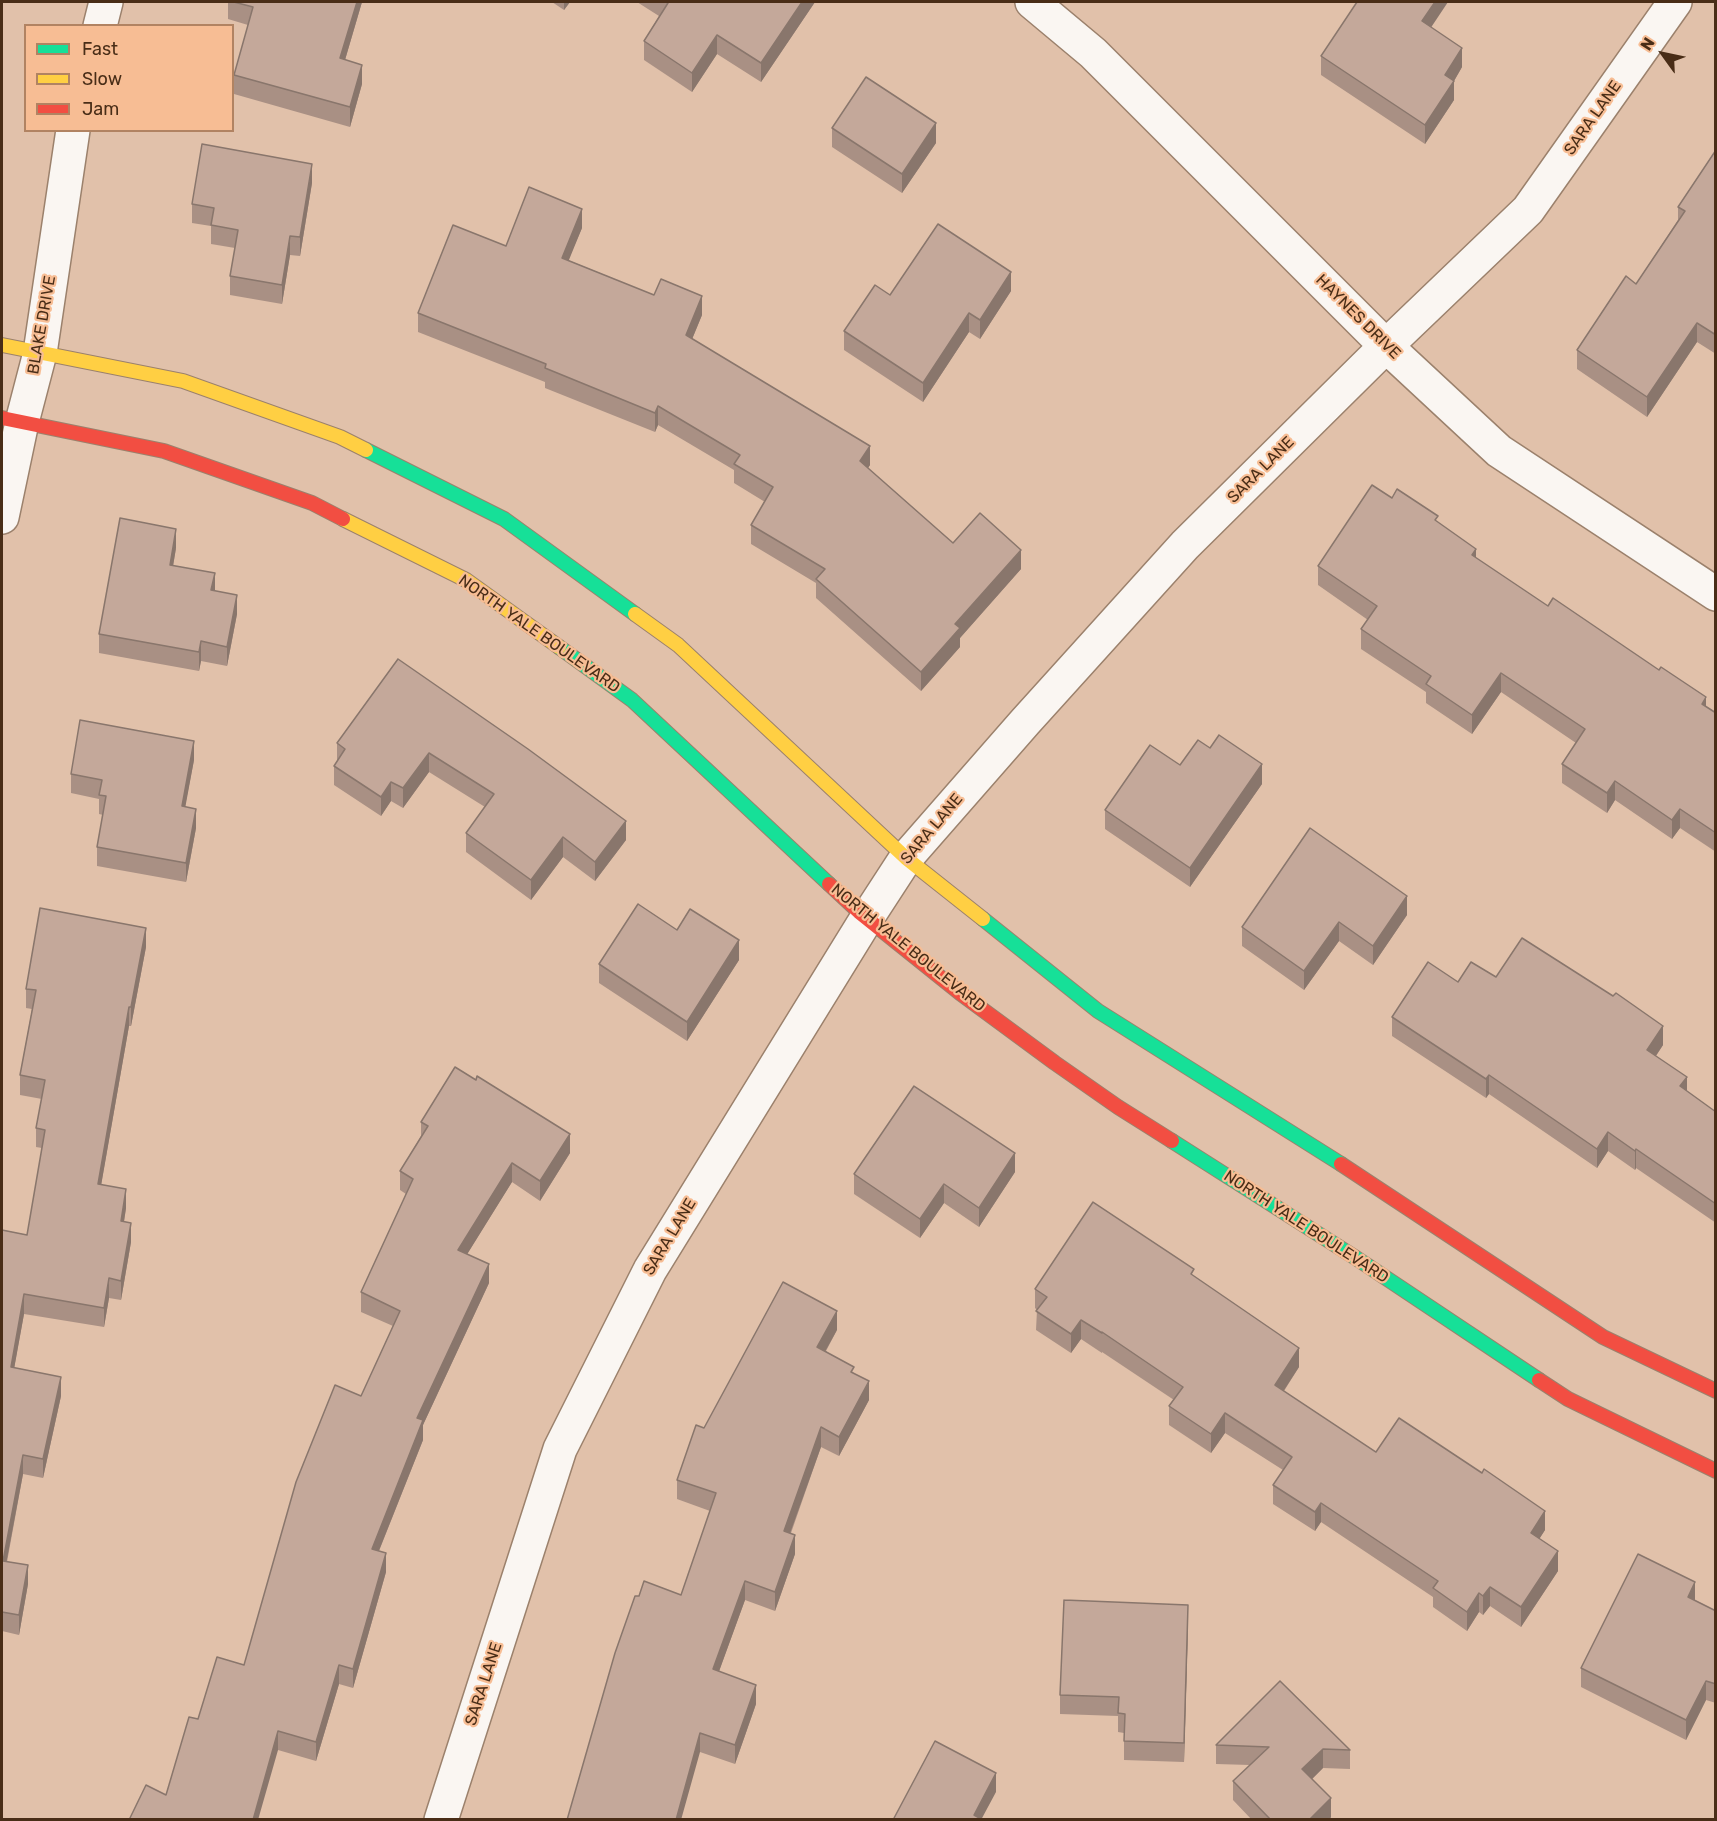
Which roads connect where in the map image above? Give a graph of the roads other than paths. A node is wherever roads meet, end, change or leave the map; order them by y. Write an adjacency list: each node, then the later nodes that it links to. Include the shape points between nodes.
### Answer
1 (106, 2): 4 (street)
2 (1032, 2): 7 (street, HAYNES DRIVE, via 1093,53)
3 (1675, 2): 7 (street, SARA LANE, via 1528,210)
4 (100, 24)
5 (72, 132): 8 (street, BLAKE DRIVE)
6 (2, 345): 8 (street)
7 (1386, 346): 11 (street, HAYNES DRIVE, via 1499,451); 12 (street, SARA LANE, via 1185,545)
8 (40, 353): 9 (street, BLAKE DRIVE); 12 (street, via 183,381 340,437 504,519 678,645)
9 (12, 420): 10 (street, BLAKE DRIVE); 13 (street, NORTH YALE BOULEVARD, via 164,451 301,499 466,580 632,700)
10 (2, 517)
11 (1716, 594)
12 (906, 858): 13 (street, SARA LANE); 14 (street, via 1098,1011 1603,1336)
13 (867, 918): 15 (street, NORTH YALE BOULEVARD, via 960,993 1118,1107 1568,1399); 16 (street, SARA LANE, via 650,1270 560,1449)
14 (1716, 1391)
15 (1716, 1471)
16 (441, 1820)

